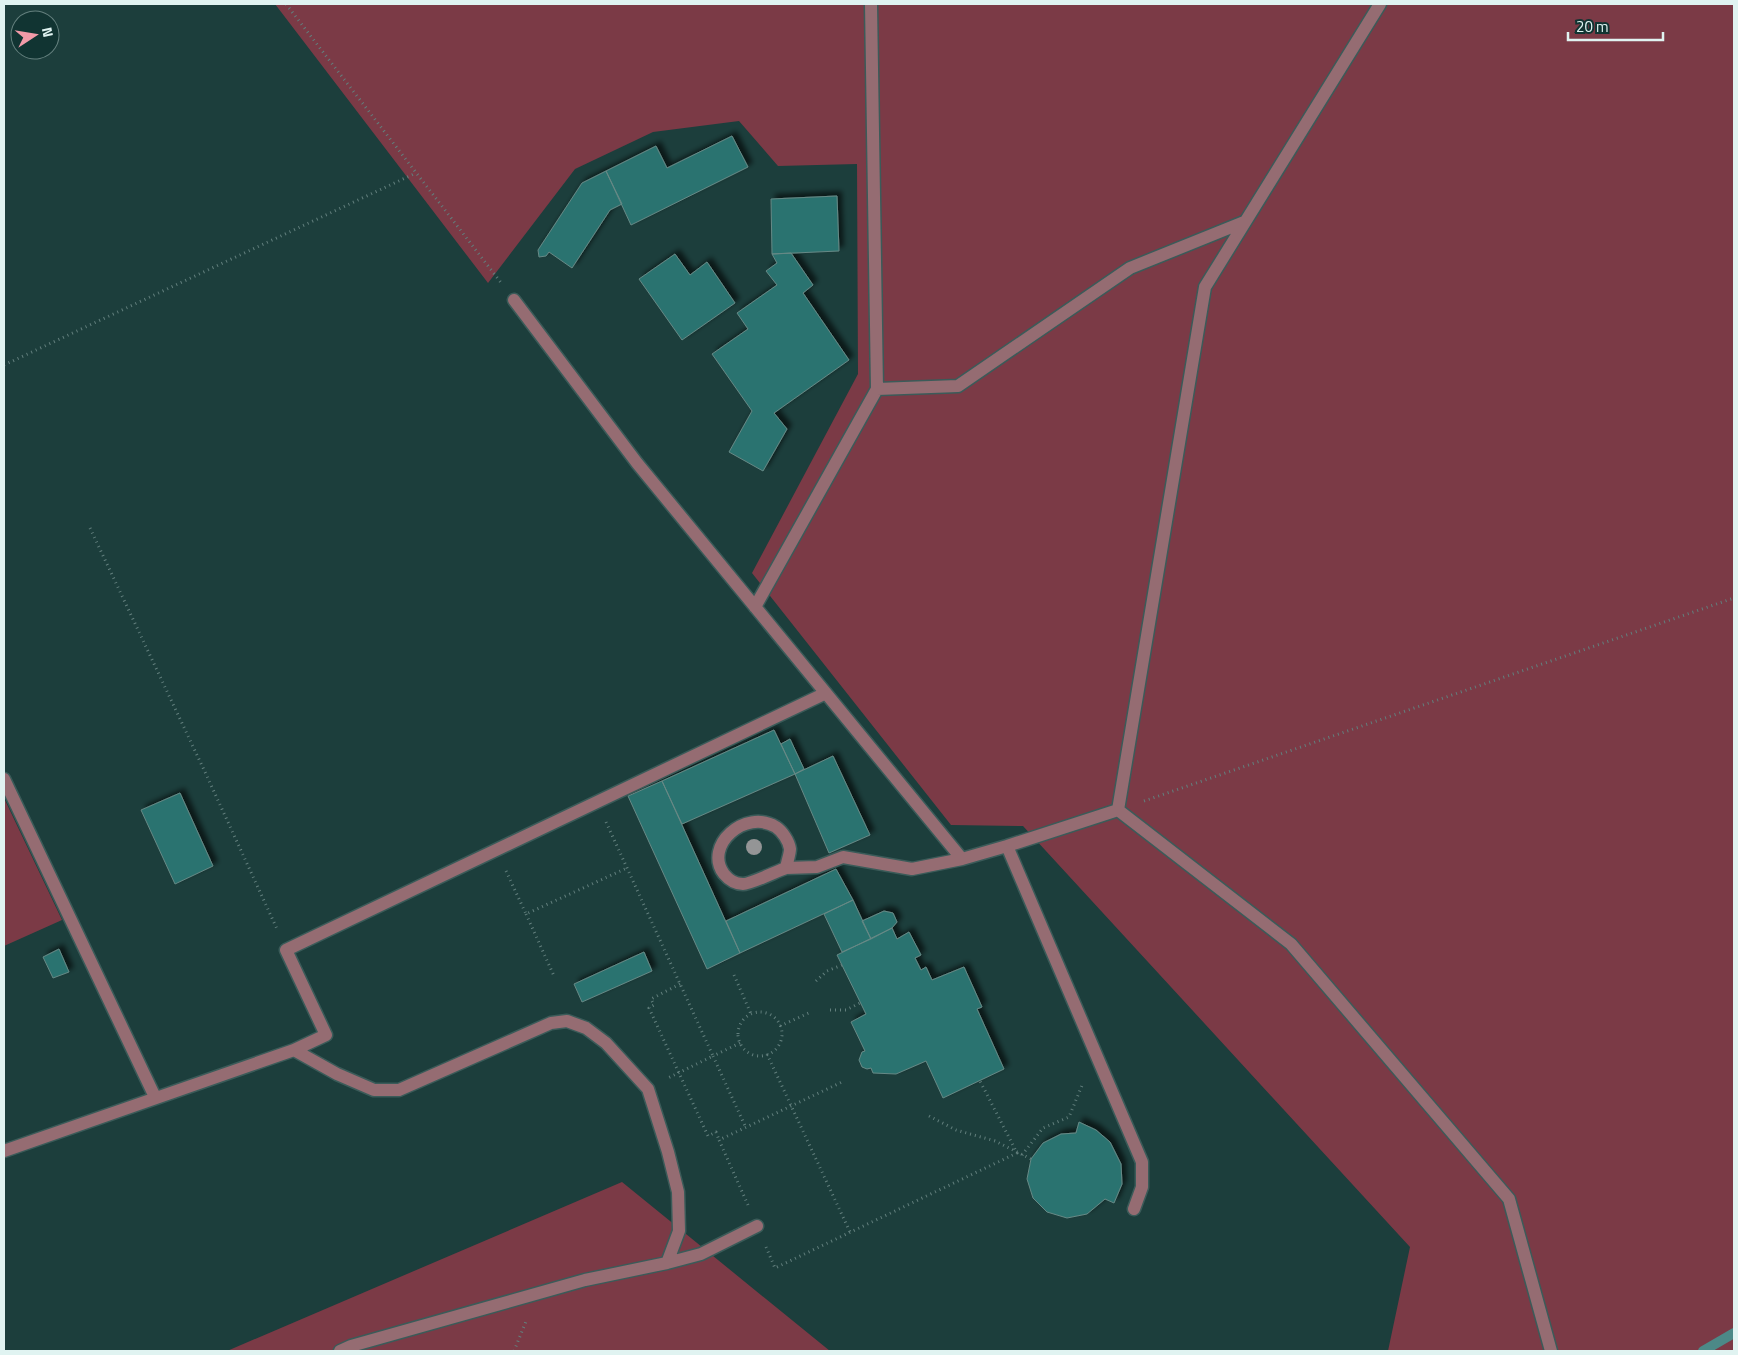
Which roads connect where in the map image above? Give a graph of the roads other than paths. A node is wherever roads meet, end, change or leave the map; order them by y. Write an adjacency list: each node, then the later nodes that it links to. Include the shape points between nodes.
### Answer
1 (871, 4): 5 (lane)
2 (1380, 4): 3 (lane)
3 (1244, 222): 5 (lane, via 1130,268 958,386); 9 (lane, via 1205,287)
4 (514, 300): 6 (lane, via 637,463)
5 (877, 389): 6 (lane)
6 (755, 607): 7 (lane)
7 (826, 693): 11 (lane); 13 (lane, via 286,950 326,1035)
8 (4, 779): 14 (lane)
9 (1118, 810): 10 (lane); 20 (lane, via 1291,944 1509,1199)
10 (1008, 846): 11 (lane); 16 (lane, via 1142,1162 1142,1187)
11 (962, 860): 12 (lane, via 912,870 843,857 816,867)
12 (786, 868): 12 (lane, via 790,848 781,830 768,822 753,821 736,828 723,841 718,856 721,870 729,881 744,884)
13 (294, 1050): 14 (lane); 18 (lane, via 374,1090 399,1090 551,1023 567,1020 586,1028 606,1043 648,1089 678,1192 678,1231)
14 (155, 1097): 15 (lane)
15 (4, 1151)
16 (1134, 1209)
17 (758, 1226): 18 (lane, via 701,1254)
18 (667, 1263): 19 (lane, via 585,1280)
19 (340, 1351)
20 (1551, 1351)

